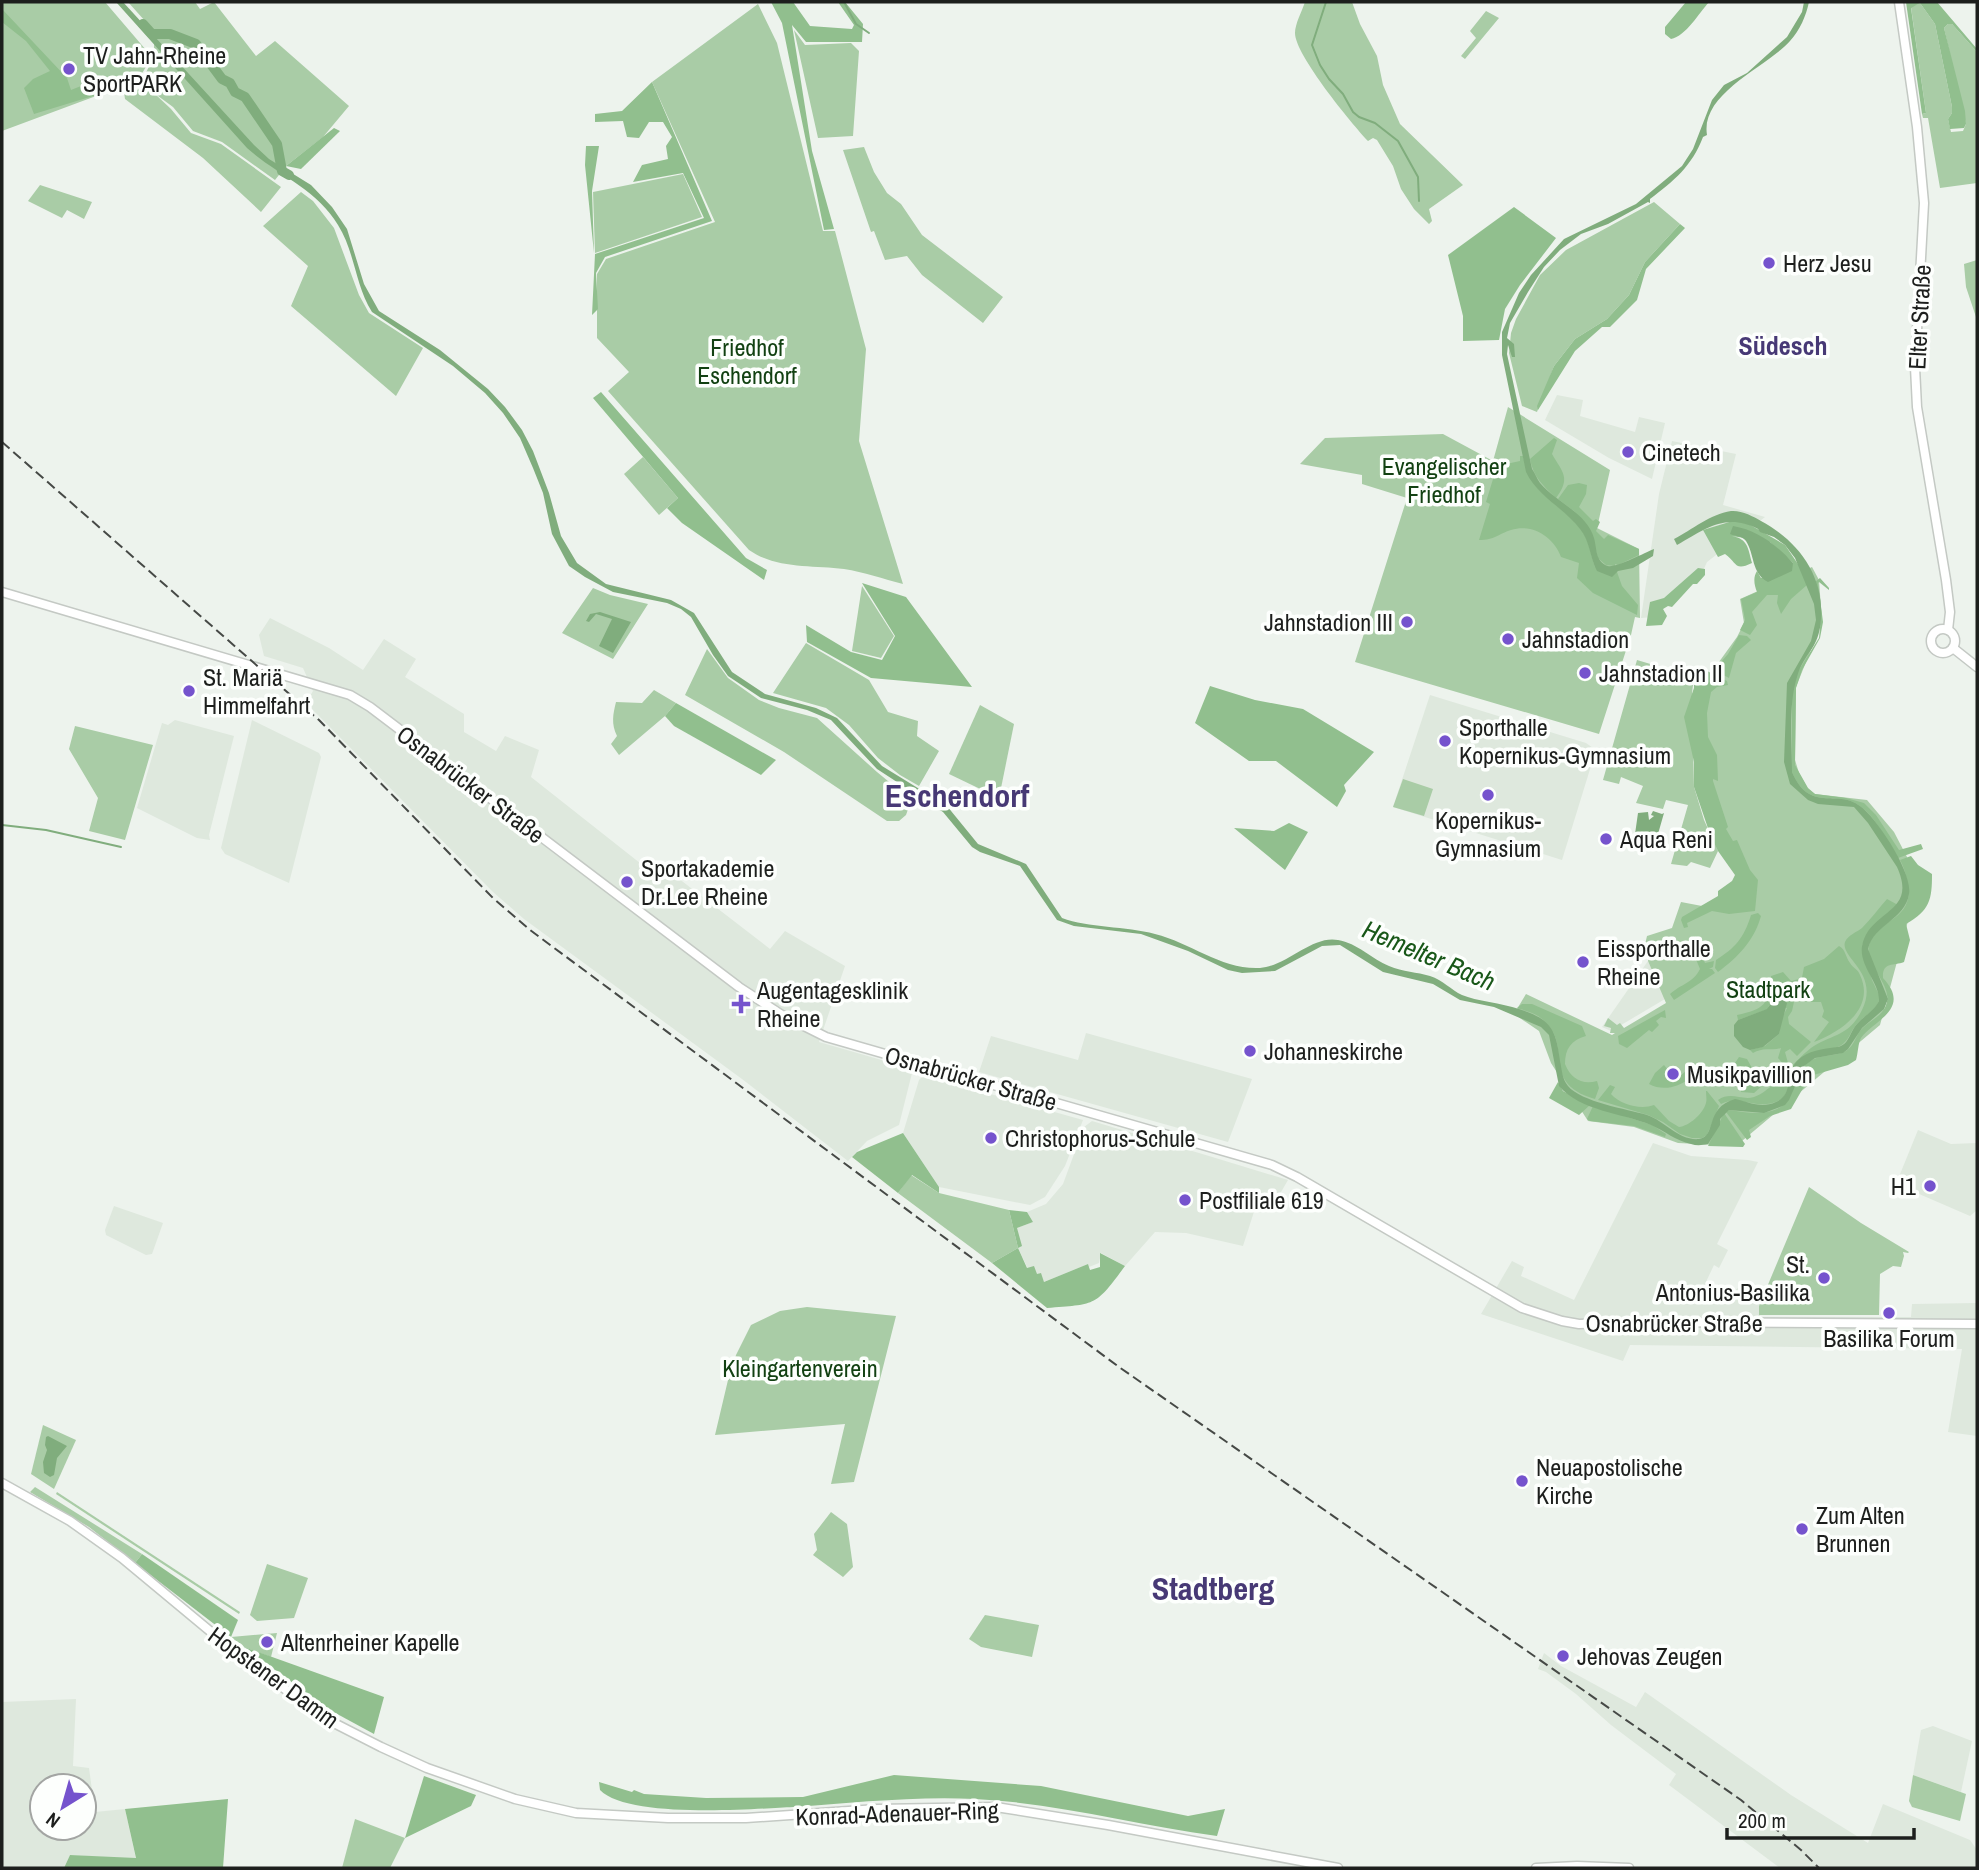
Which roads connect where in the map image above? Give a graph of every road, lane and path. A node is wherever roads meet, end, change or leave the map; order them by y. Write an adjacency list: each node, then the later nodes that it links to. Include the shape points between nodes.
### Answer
1 (1899, 2): 3 (main road, Elter Straße, via 1923,191 1914,367 1917,407 1947,580)
2 (2, 592): 6 (main road, Osnabrücker Straße, via 350,695 782,1015 826,1037 1272,1165 1522,1308 1578,1324)
3 (1948, 630): 4 (main road, via 1955,638); 4 (main road, via 1934,634 1932,643 1940,653)
4 (1953, 648): 5 (main road)
5 (1977, 667)
6 (1977, 1324)
7 (2, 1483): 8 (main road, Hopstener Damm, via 106,1546 252,1666 332,1722 427,1768 515,1799)
8 (576, 1813): 9 (main road, Konrad-Adenauer-Ring, via 746,1818 996,1807)
9 (1338, 1868)
10 (1536, 1868): 11 (main road)
11 (1629, 1868)

